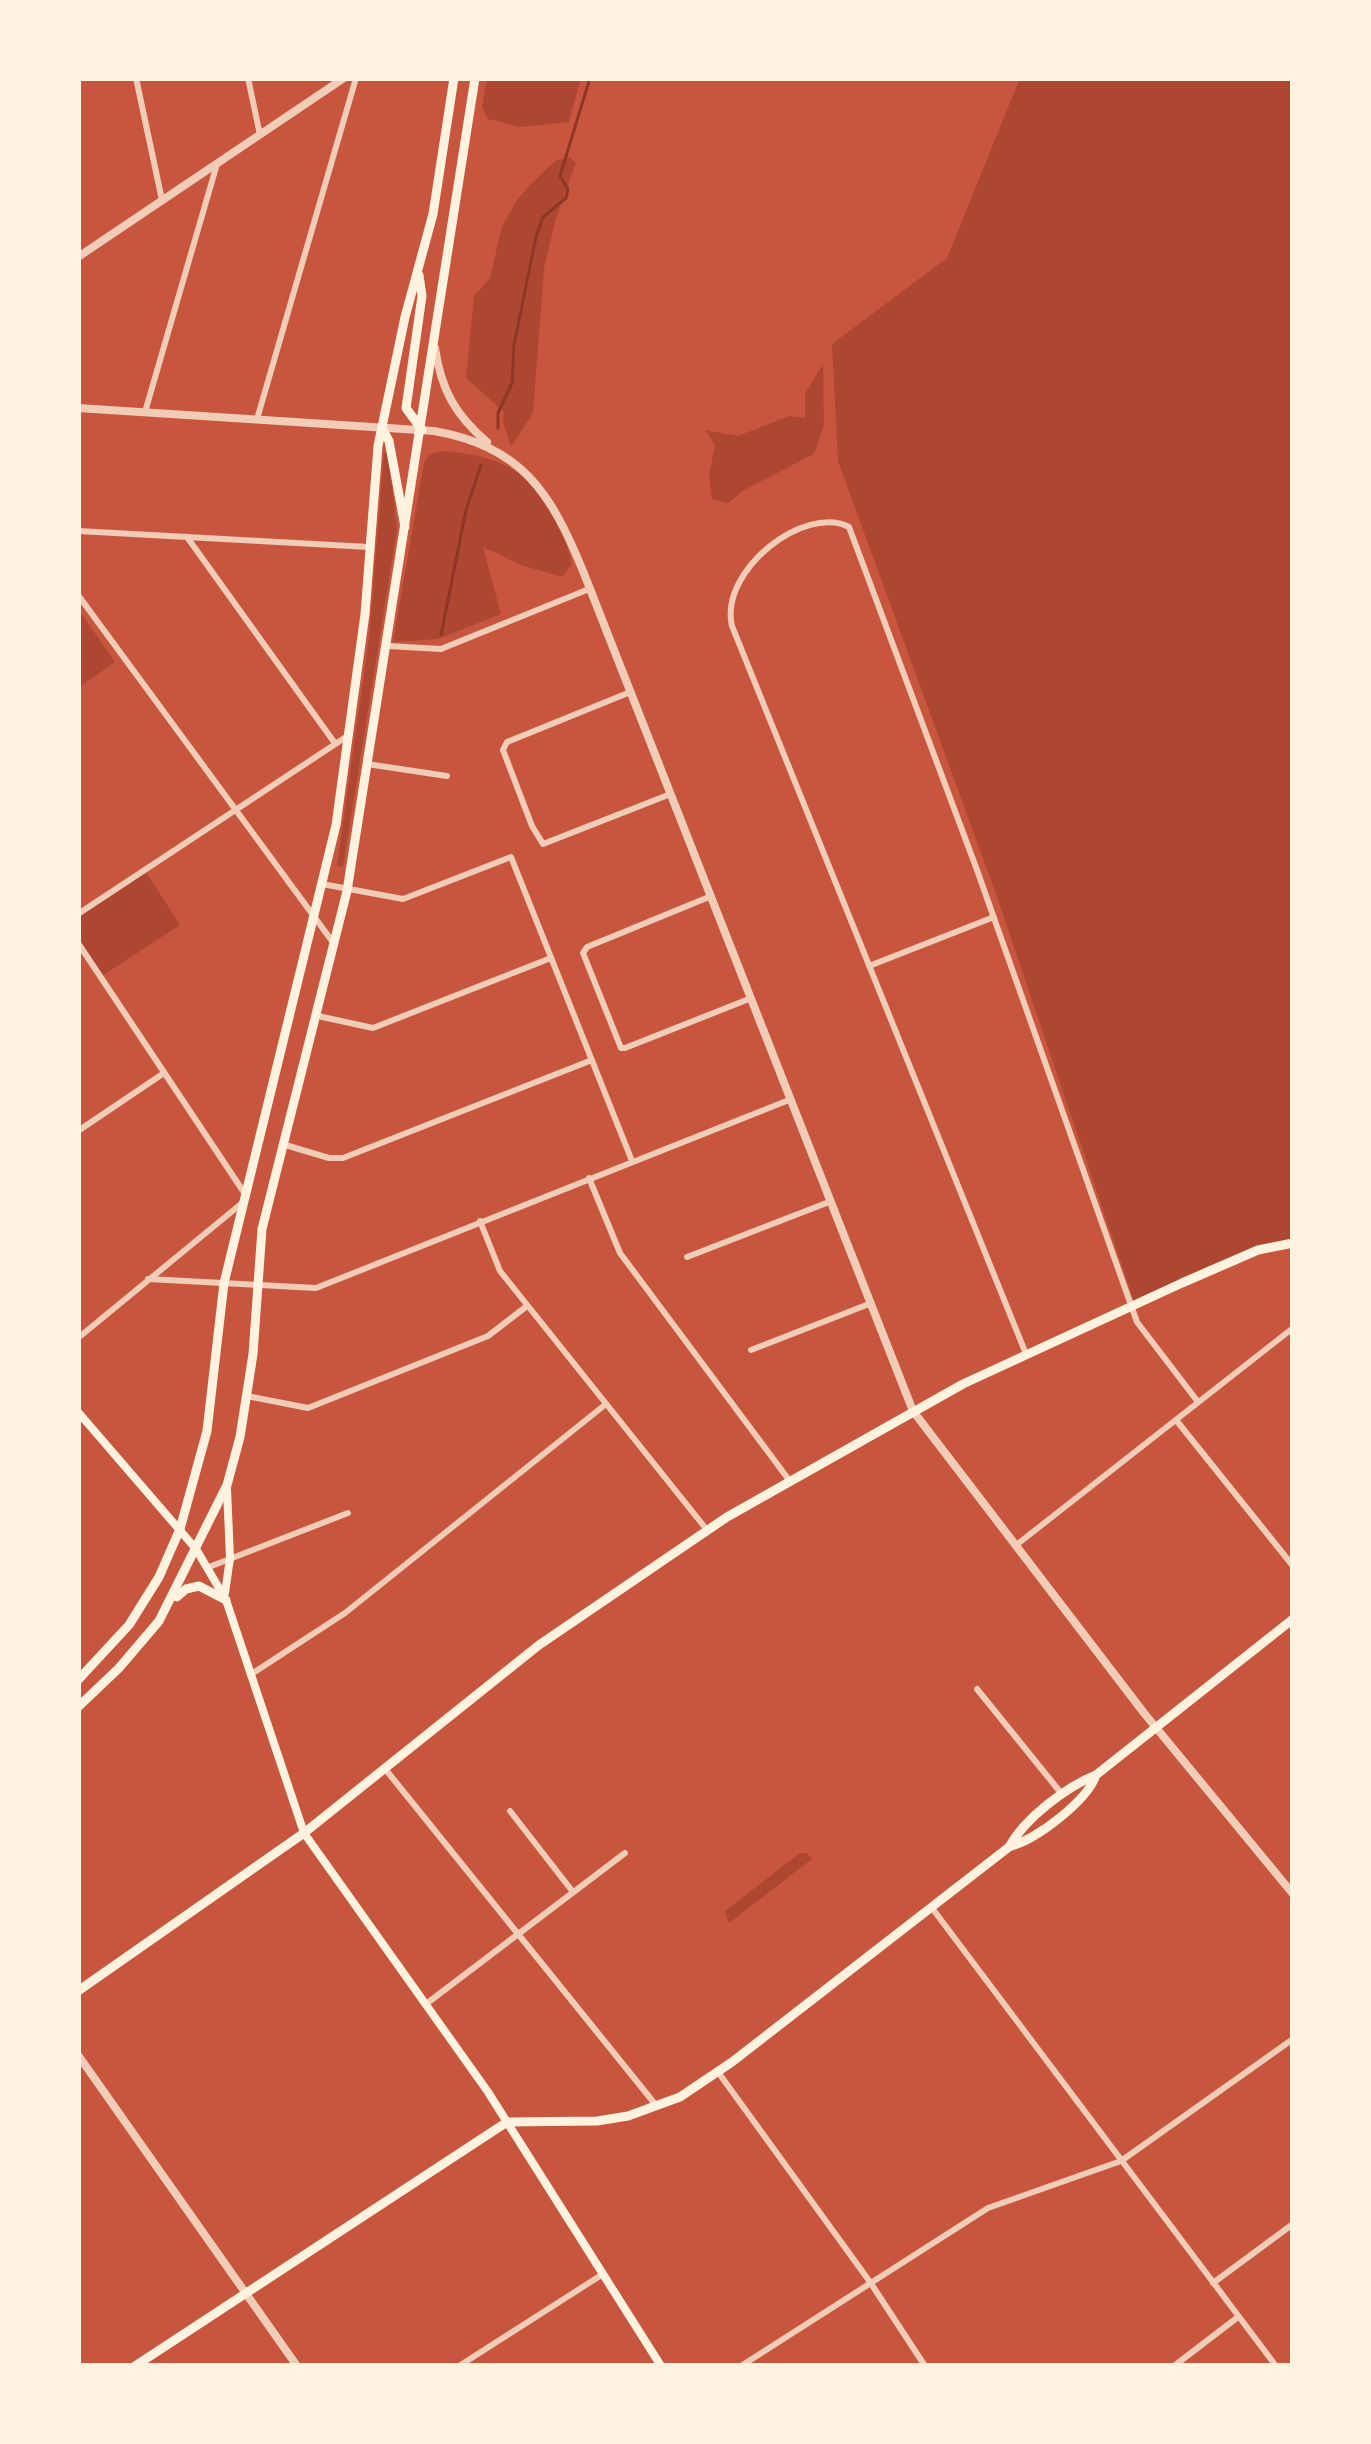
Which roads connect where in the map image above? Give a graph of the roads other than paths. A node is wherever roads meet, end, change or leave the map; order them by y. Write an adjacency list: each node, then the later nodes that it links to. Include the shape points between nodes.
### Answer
1 (136, 78): 9 (street)
2 (248, 78): 7 (street)
3 (344, 78): 7 (street)
4 (356, 78): 15 (street)
5 (454, 78): 11 (main road)
6 (475, 78): 12 (main road)
7 (260, 135): 8 (street)
8 (217, 164): 9 (street); 14 (street)
9 (162, 200): 10 (street)
10 (78, 257)
11 (418, 269): 16 (main road); 17 (main road, via 422,296 406,408)
12 (434, 344): 17 (main road); 18 (street, via 452,405)
13 (78, 408): 14 (street)
14 (145, 412): 15 (street)
15 (257, 419): 16 (street)
16 (382, 428): 17 (street); 19 (main road); 22 (main road)
17 (422, 430): 18 (street); 19 (main road)
18 (492, 447): 23 (street, via 552,503)
19 (405, 529): 25 (main road)
20 (78, 531): 21 (street)
21 (187, 537): 22 (street); 28 (street)
22 (369, 547): 27 (main road)
23 (590, 590): 25 (street, via 441,649); 26 (street)
24 (78, 595): 32 (street)
25 (388, 646): 29 (main road)
26 (628, 693): 31 (street); 31 (street, via 514,738 503,750 532,826 543,844)
27 (350, 736): 28 (street); 33 (main road)
28 (334, 742): 32 (street)
29 (367, 764): 30 (street); 34 (main road)
30 (447, 776)
31 (668, 795): 35 (street)
32 (235, 809): 36 (street); 38 (street)
33 (322, 884): 34 (street); 38 (main road)
34 (347, 891): 40 (main road); 41 (street, via 403,899 511,857)
35 (709, 897): 43 (street); 43 (street, via 595,941 584,953 620,1048)
36 (78, 914)
37 (994, 917): 42 (street); 42 (street, via 849,527 806,529 754,560 731,594 729,614); 61 (street)
38 (315, 918): 40 (street); 52 (main road)
39 (78, 943): 46 (street)
40 (334, 944): 44 (main road)
41 (551, 958): 44 (street, via 373,1028); 45 (street)
42 (869, 966): 66 (street)
43 (749, 999): 47 (street)
44 (316, 1016): 49 (main road)
45 (592, 1060): 49 (street, via 343,1158); 50 (street)
46 (164, 1073): 48 (street); 52 (street)
47 (789, 1100): 50 (street); 53 (street)
48 (78, 1131)
49 (282, 1144): 59 (main road)
50 (632, 1162): 51 (street)
51 (589, 1178): 54 (street); 73 (street, via 620,1253)
52 (244, 1198): 57 (street); 58 (main road)
53 (829, 1202): 56 (street); 60 (street)
54 (480, 1222): 59 (street, via 316,1288); 62 (street, via 500,1271)
55 (1293, 1243): 61 (main road, via 1258,1250)
56 (687, 1257)
57 (148, 1279): 58 (street); 64 (street)
58 (224, 1283): 59 (street); 76 (main road, via 207,1431)
59 (256, 1284): 67 (main road)
60 (869, 1304): 65 (street); 70 (street)
61 (1133, 1305): 66 (main road); 68 (street, via 1137,1322)
62 (527, 1306): 67 (street, via 488,1336 308,1408); 69 (street)
63 (1293, 1328): 68 (street)
64 (78, 1338)
65 (751, 1350)
66 (1026, 1354): 70 (main road)
67 (248, 1396): 74 (main road)
68 (1198, 1402): 72 (street)
69 (606, 1404): 77 (street); 86 (street, via 345,1613)
70 (913, 1411): 73 (main road); 78 (street)
71 (78, 1412): 76 (main road)
72 (1176, 1420): 78 (street); 81 (street)
73 (789, 1480): 77 (main road)
74 (227, 1485): 79 (main road); 80 (main road)
75 (348, 1514): 80 (street)
76 (180, 1529): 79 (main road); 87 (main road, via 129,1625)
77 (707, 1530): 91 (main road, via 539,1645)
78 (1015, 1546): 90 (street)
79 (196, 1549): 82 (main road); 85 (main road)
80 (230, 1558): 82 (street); 83 (main road)
81 (1293, 1566)
82 (209, 1567): 83 (main road)
83 (226, 1600): 85 (main road, via 194,1587); 86 (main road)
84 (1293, 1619): 90 (main road)
85 (159, 1621): 89 (main road)
86 (250, 1675): 95 (main road)
87 (78, 1680)
88 (977, 1689): 93 (street)
89 (78, 1707)
90 (1156, 1728): 92 (main road); 99 (street)
91 (386, 1770): 95 (main road); 101 (street)
92 (1096, 1775): 93 (main road); 96 (main road, via 1091,1790)
93 (1063, 1795): 96 (main road)
94 (510, 1811): 98 (street)
95 (304, 1833): 102 (main road); 103 (main road)
96 (1010, 1847): 100 (main road)
97 (626, 1852): 98 (street)
98 (573, 1892): 101 (street)
99 (1293, 1894)
100 (932, 1907): 106 (main road); 109 (street)
101 (518, 1934): 103 (street); 107 (street)
102 (78, 1991)
103 (426, 2004): 108 (main road)
104 (1293, 2039): 109 (street)
105 (78, 2055): 114 (street)
106 (718, 2072): 107 (main road); 112 (street)
107 (658, 2107): 108 (main road, via 597,2121)
108 (507, 2122): 111 (main road); 114 (main road)
109 (1121, 2161): 112 (street, via 988,2208); 113 (street)
110 (1293, 2224): 113 (street)
111 (603, 2274): 118 (street); 119 (main road)
112 (870, 2282): 120 (street); 121 (street)
113 (1213, 2283): 115 (street)
114 (245, 2290): 116 (main road); 117 (street)
115 (1238, 2317): 122 (street); 123 (street)
116 (135, 2366)
117 (297, 2366)
118 (459, 2366)
119 (661, 2366)
120 (741, 2366)
121 (925, 2366)
122 (1174, 2366)
123 (1276, 2366)

